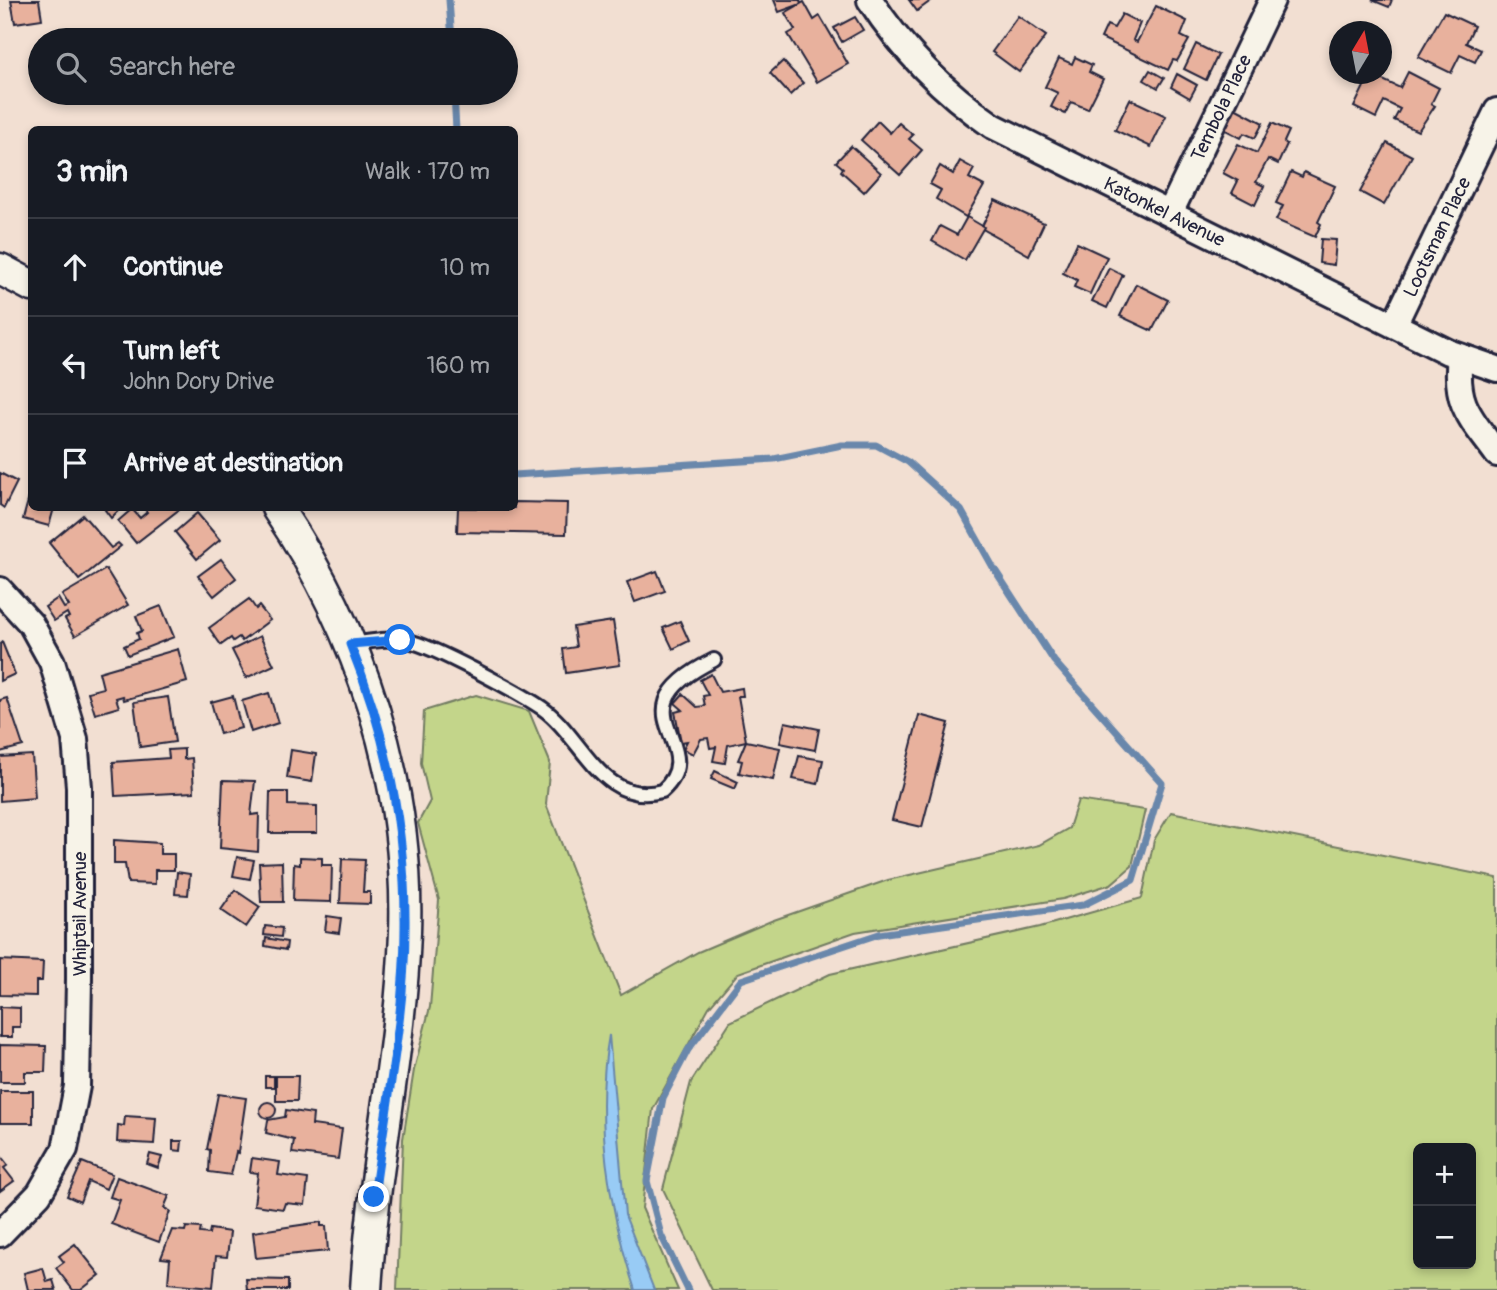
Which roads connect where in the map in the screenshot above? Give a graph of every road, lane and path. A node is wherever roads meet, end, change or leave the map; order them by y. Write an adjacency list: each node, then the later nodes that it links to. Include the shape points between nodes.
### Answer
1 (870, 0): 4 (street, Katonkel Avenue, via 896,40 958,102 1033,148)
2 (1272, 0): 4 (street, Tembola Place)
3 (1497, 111): 7 (street, Lootsman Place)
4 (1170, 213): 7 (street, Katonkel Avenue)
5 (0, 269): 6 (street)
6 (28, 284)
7 (1394, 325): 8 (street, Katonkel Avenue)
8 (1460, 357): 9 (street, Katonkel Avenue); 10 (street, via 1457,382 1461,399)
9 (1497, 369)
10 (1497, 454)
11 (279, 511): 13 (street, via 328,592)
12 (0, 590): 15 (street, Whiptail Avenue, via 31,624 52,662 75,739 79,787 77,1086 65,1149 39,1194)
13 (350, 644): 14 (lane, via 409,641 449,659 544,710 604,776 617,786 641,793 662,791 677,772 678,759 665,715 669,693 682,677); 16 (street, via 391,772 404,886 402,985)
14 (714, 660)
15 (0, 1234)
16 (366, 1290)

